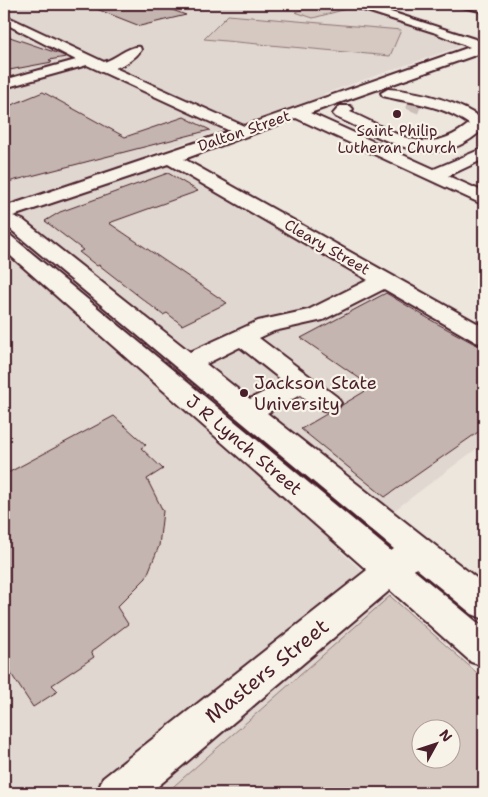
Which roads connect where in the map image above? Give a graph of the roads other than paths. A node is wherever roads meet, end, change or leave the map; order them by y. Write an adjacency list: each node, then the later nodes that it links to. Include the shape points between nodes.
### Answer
1 (355, 4): 5 (street)
2 (463, 4): 3 (street)
3 (484, 10)
4 (4, 18): 7 (street)
5 (483, 47): 10 (street, Dalton Street)
6 (134, 50): 8 (street)
7 (87, 61): 9 (street); 14 (street)
8 (121, 61): 9 (street); 12 (street, via 152,75)
9 (104, 67): 12 (street)
10 (398, 77): 11 (street, Dalton Street); 17 (street)
11 (371, 86): 13 (street); 15 (street, Dalton Street)
12 (157, 90): 19 (street)
13 (388, 93): 16 (street); 20 (street, via 457,119); 20 (street, via 418,95 464,112 479,124)
14 (4, 94)
15 (328, 102): 16 (street); 18 (street, Dalton Street)
16 (345, 109): 21 (street, via 341,114)
17 (484, 110)
18 (297, 113): 19 (street, Dalton Street); 23 (street)
19 (244, 132): 24 (street, Dalton Street)
20 (472, 132): 21 (street, via 435,148)
21 (420, 147): 23 (street)
22 (484, 153): 25 (street)
23 (394, 157): 25 (street)
24 (170, 158): 27 (street, Dalton Street); 30 (street, Cleary Street)
25 (434, 176): 26 (street)
26 (484, 198)
27 (4, 213)
28 (4, 220): 33 (street, J R Lynch Street, via 16,224)
29 (4, 240): 37 (street, J R Lynch Street)
30 (384, 280): 31 (street, via 315,314 266,326); 32 (street, Cleary Street)
31 (242, 337): 33 (street); 34 (street)
32 (484, 337)
33 (188, 363): 36 (street, J R Lynch Street)
34 (302, 383): 35 (street); 36 (street)
35 (328, 403)
36 (248, 412): 37 (street, J R Lynch Street)
37 (403, 559): 38 (street, J R Lynch Street); 39 (street, J R Lynch Street); 40 (street, Masters Street)
38 (484, 604)
39 (484, 650)
40 (118, 793)

